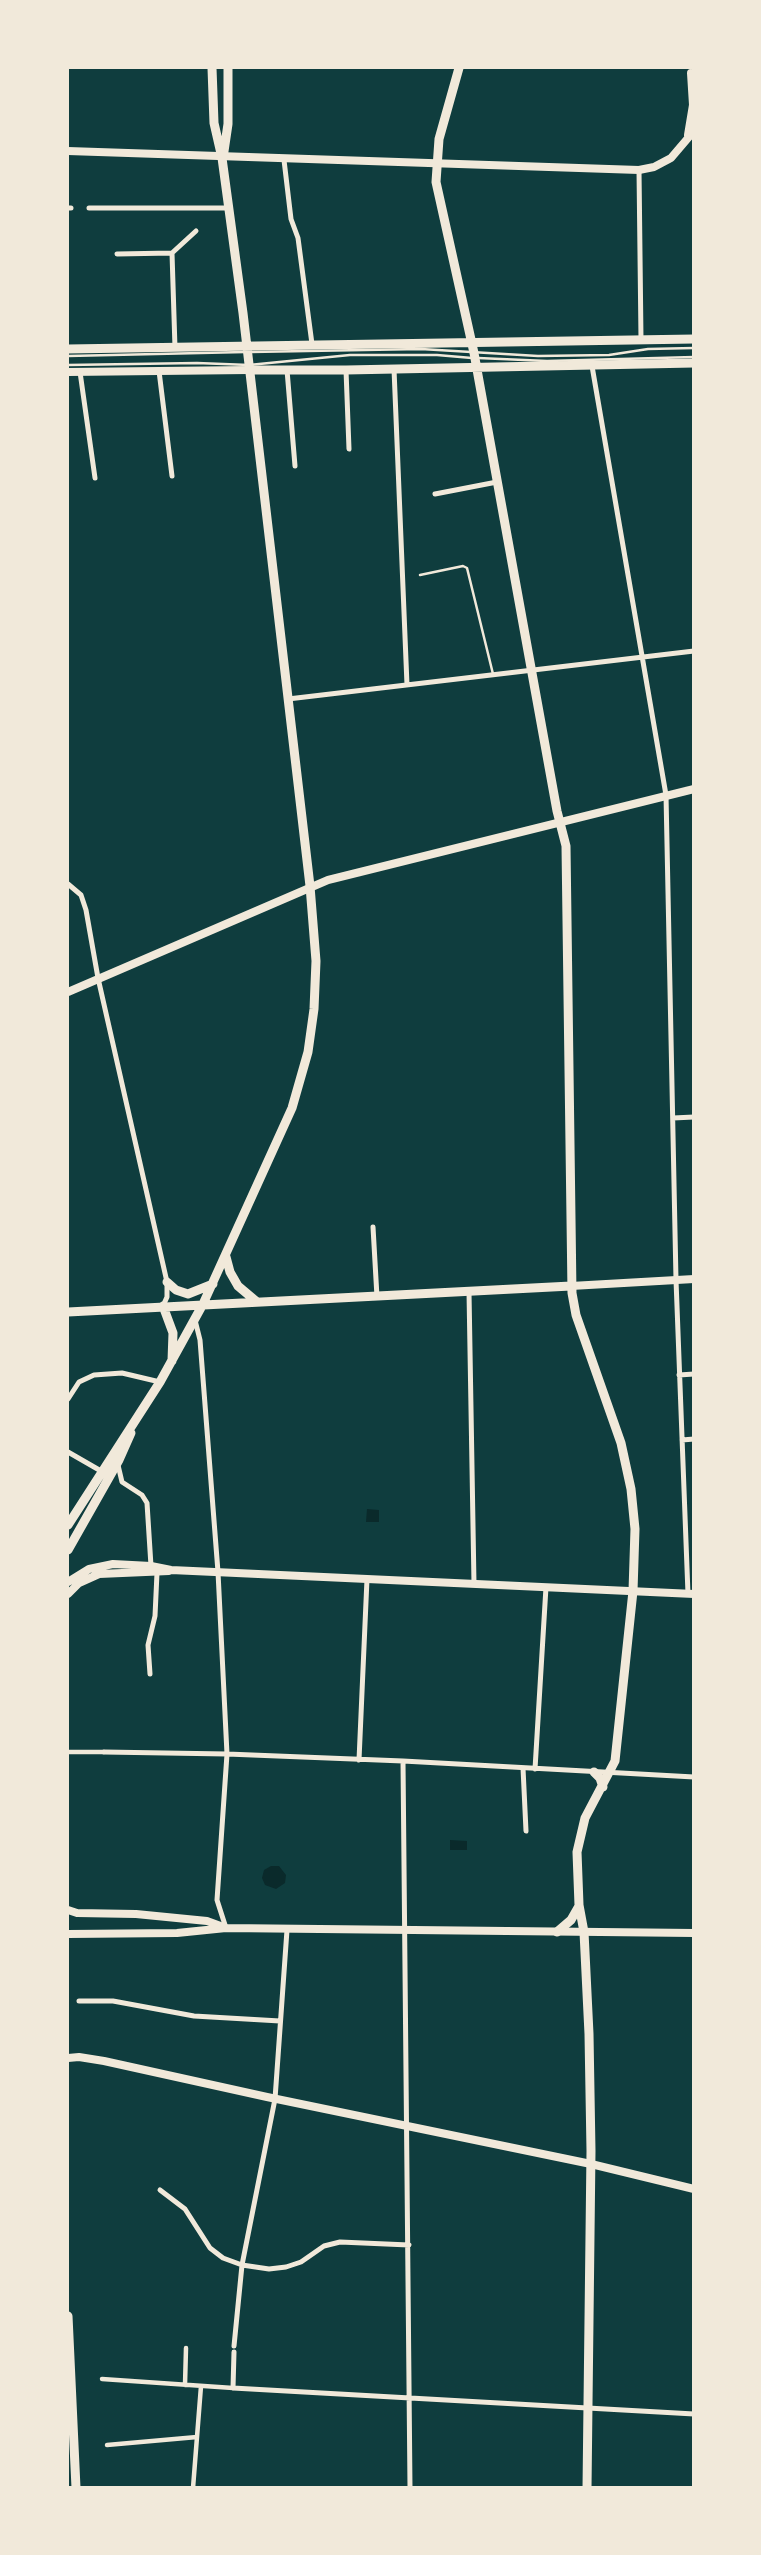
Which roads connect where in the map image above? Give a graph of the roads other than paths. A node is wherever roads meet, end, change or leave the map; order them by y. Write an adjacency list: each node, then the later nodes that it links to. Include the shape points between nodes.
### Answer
1 (212, 68): 8 (main road, via 214,123)
2 (228, 68): 8 (main road, via 228,124)
3 (459, 68): 10 (main road, via 440,132)
4 (691, 72): 6 (main road, via 693,110)
5 (694, 131): 6 (main road)
6 (684, 144): 11 (main road, via 662,163)
7 (68, 152): 8 (main road)
8 (222, 158): 9 (main road); 13 (main road)
9 (284, 160): 10 (main road); 20 (street)
10 (436, 164): 11 (main road); 19 (main road, via 440,205)
11 (639, 170): 17 (street)
12 (89, 208): 13 (street)
13 (229, 208): 24 (main road)
14 (196, 231): 15 (street)
15 (172, 253): 16 (street); 21 (street)
16 (117, 254)
17 (641, 339): 18 (main road); 19 (main road)
18 (694, 339)
19 (472, 342): 20 (main road); 26 (main road)
20 (312, 344): 24 (main road)
21 (175, 348): 23 (main road); 24 (main road)
22 (694, 348): 26 (lane, via 586,356)
23 (68, 349)
24 (248, 349): 25 (lane); 26 (lane, via 421,349); 31 (main road)
25 (68, 356)
26 (475, 356): 27 (lane, via 547,361); 31 (lane, via 350,355); 32 (main road)
27 (694, 357)
28 (694, 362): 30 (main road)
29 (68, 365): 31 (lane, via 197,363)
30 (592, 366): 32 (main road); 47 (street)
31 (249, 367): 33 (main road); 36 (main road); 51 (main road)
32 (477, 368): 35 (main road); 43 (main road)
33 (286, 370): 34 (main road); 40 (street)
34 (346, 370): 35 (main road); 39 (street)
35 (394, 370): 50 (street)
36 (159, 371): 38 (main road); 41 (street)
37 (68, 372): 38 (main road)
38 (80, 372): 42 (street)
39 (349, 449)
40 (295, 466)
41 (172, 476)
42 (95, 478)
43 (497, 482): 44 (street); 48 (main road)
44 (435, 494)
45 (420, 575): 49 (lane, via 463,566 467,568)
46 (694, 651): 47 (street)
47 (642, 657): 48 (street); 53 (street)
48 (531, 670): 49 (street); 54 (main road)
49 (493, 676): 50 (street)
50 (407, 685): 51 (street)
51 (288, 698): 56 (main road)
52 (694, 789): 53 (main road)
53 (666, 795): 54 (main road); 60 (street)
54 (560, 822): 56 (main road); 67 (main road, via 567,858)
55 (68, 884): 57 (street, via 82,899)
56 (310, 886): 57 (main road); 62 (main road, via 316,961 308,1052 285,1126)
57 (98, 978): 58 (main road); 65 (street)
58 (68, 992)
59 (694, 1117): 60 (street)
60 (673, 1118): 64 (street)
61 (373, 1228): 69 (street)
62 (226, 1256): 66 (main road); 70 (main road, via 238,1286)
63 (694, 1279): 64 (main road)
64 (676, 1280): 67 (main road); 76 (street)
65 (167, 1282): 66 (main road, via 188,1294); 72 (street)
66 (213, 1284): 71 (main road)
67 (571, 1286): 68 (main road); 96 (main road, via 576,1316 626,1461 635,1528)
68 (469, 1292): 69 (main road); 94 (street)
69 (377, 1297): 70 (main road)
70 (257, 1302): 71 (main road)
71 (203, 1304): 72 (main road); 74 (main road)
72 (163, 1306): 73 (main road); 75 (main road, via 173,1333)
73 (68, 1312)
74 (195, 1320): 75 (main road); 90 (street, via 200,1340)
75 (171, 1364): 78 (main road)
76 (679, 1374): 77 (street); 82 (street)
77 (694, 1374)
78 (160, 1382): 79 (street, via 122,1373 94,1374 78,1382); 80 (main road)
79 (68, 1399)
80 (132, 1428): 84 (main road); 85 (main road)
81 (694, 1439): 82 (street)
82 (682, 1440): 98 (street)
83 (68, 1452): 85 (street)
84 (119, 1460): 87 (main road); 88 (street, via 122,1482 142,1495 147,1503)
85 (101, 1471): 86 (main road)
86 (68, 1525)
87 (68, 1550)
88 (152, 1566): 89 (main road); 93 (main road, via 105,1565 89,1569)
89 (171, 1570): 90 (main road); 91 (main road)
90 (218, 1572): 92 (main road); 102 (street)
91 (157, 1573): 97 (main road, via 99,1574 79,1583); 99 (street, via 155,1616 148,1645)
92 (367, 1579): 94 (main road); 103 (street)
93 (68, 1582)
94 (474, 1584): 95 (main road)
95 (546, 1587): 96 (main road); 106 (street)
96 (633, 1591): 98 (main road); 108 (main road, via 615,1761)
97 (68, 1594)
98 (691, 1594)
99 (150, 1674)
100 (68, 1752): 101 (street)
101 (104, 1752): 102 (street)
102 (227, 1754): 103 (street); 114 (street, via 217,1900)
103 (359, 1760): 104 (street)
104 (404, 1761): 105 (street); 116 (street)
105 (523, 1768): 106 (street); 111 (street)
106 (535, 1769): 107 (street)
107 (594, 1772): 108 (street); 110 (main road)
108 (611, 1773): 109 (street); 110 (main road)
109 (694, 1777)
110 (603, 1787): 112 (main road, via 585,1818 579,1841)
111 (526, 1832)
112 (579, 1905): 117 (main road, via 571,1920); 118 (main road)
113 (68, 1910): 114 (main road, via 77,1914 136,1914 208,1921)
114 (226, 1928): 115 (main road); 120 (main road, via 177,1933)
115 (287, 1930): 116 (main road); 122 (street)
116 (406, 1931): 117 (main road); 125 (street)
117 (556, 1932): 118 (main road)
118 (584, 1932): 119 (main road); 126 (main road)
119 (694, 1932)
120 (68, 1934)
121 (79, 2001): 122 (street, via 118,2002 194,2016)
122 (280, 2021): 124 (street)
123 (68, 2058): 124 (main road, via 104,2061)
124 (275, 2099): 125 (main road); 130 (street)
125 (407, 2127): 126 (main road); 129 (street)
126 (591, 2164): 127 (main road); 138 (main road)
127 (694, 2189)
128 (160, 2190): 130 (street, via 185,2209 210,2248 223,2258)
129 (409, 2245): 130 (street, via 340,2242 328,2244 301,2262 286,2267 269,2269); 137 (street)
130 (242, 2265): 136 (street)
131 (68, 2316): 142 (main road)
132 (186, 2348): 134 (street)
133 (102, 2379): 134 (street)
134 (185, 2385): 135 (street)
135 (201, 2386): 136 (street); 140 (street)
136 (233, 2388): 137 (street)
137 (410, 2399): 138 (street); 144 (street)
138 (587, 2408): 139 (street); 145 (main road)
139 (694, 2414)
140 (197, 2437): 141 (street); 143 (street)
141 (107, 2445)
142 (76, 2488)
143 (193, 2488)
144 (410, 2488)
145 (587, 2488)

